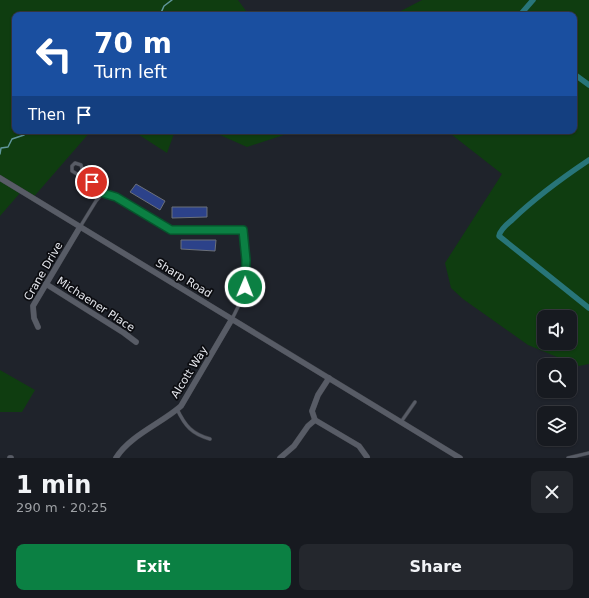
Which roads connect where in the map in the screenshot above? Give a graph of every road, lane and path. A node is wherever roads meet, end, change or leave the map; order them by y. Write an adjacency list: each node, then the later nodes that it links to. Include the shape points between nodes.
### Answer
1 (0, 178): 4 (street, Sharp Road)
2 (85, 178): 2 (lane, via 72,171 75,163 81,165); 3 (lane, via 99,186)
3 (103, 193): 4 (lane); 6 (lane, via 116,197 171,230 243,230 245,287)
4 (80, 227): 5 (street, Crane Drive); 6 (street, Sharp Road)
5 (46, 284): 7 (street, Crane Drive, via 33,306); 8 (street, Michaener Place)
6 (232, 319): 9 (street, Sharp Road); 11 (street, Alcott Way)
7 (38, 327)
8 (136, 342)
9 (329, 378): 12 (street, via 312,410); 13 (street, Sharp Road)
10 (415, 402): 13 (lane)
11 (177, 409): 14 (lane, via 192,432); 17 (street, Alcott Way, via 126,445)
12 (315, 420): 16 (street, via 359,446); 18 (street, via 294,446)
13 (401, 422): 19 (street, Sharp Road)
14 (210, 439)
15 (589, 453): 20 (lane)
16 (367, 457)
17 (116, 458)
18 (280, 458)
19 (460, 458)
20 (568, 458)

